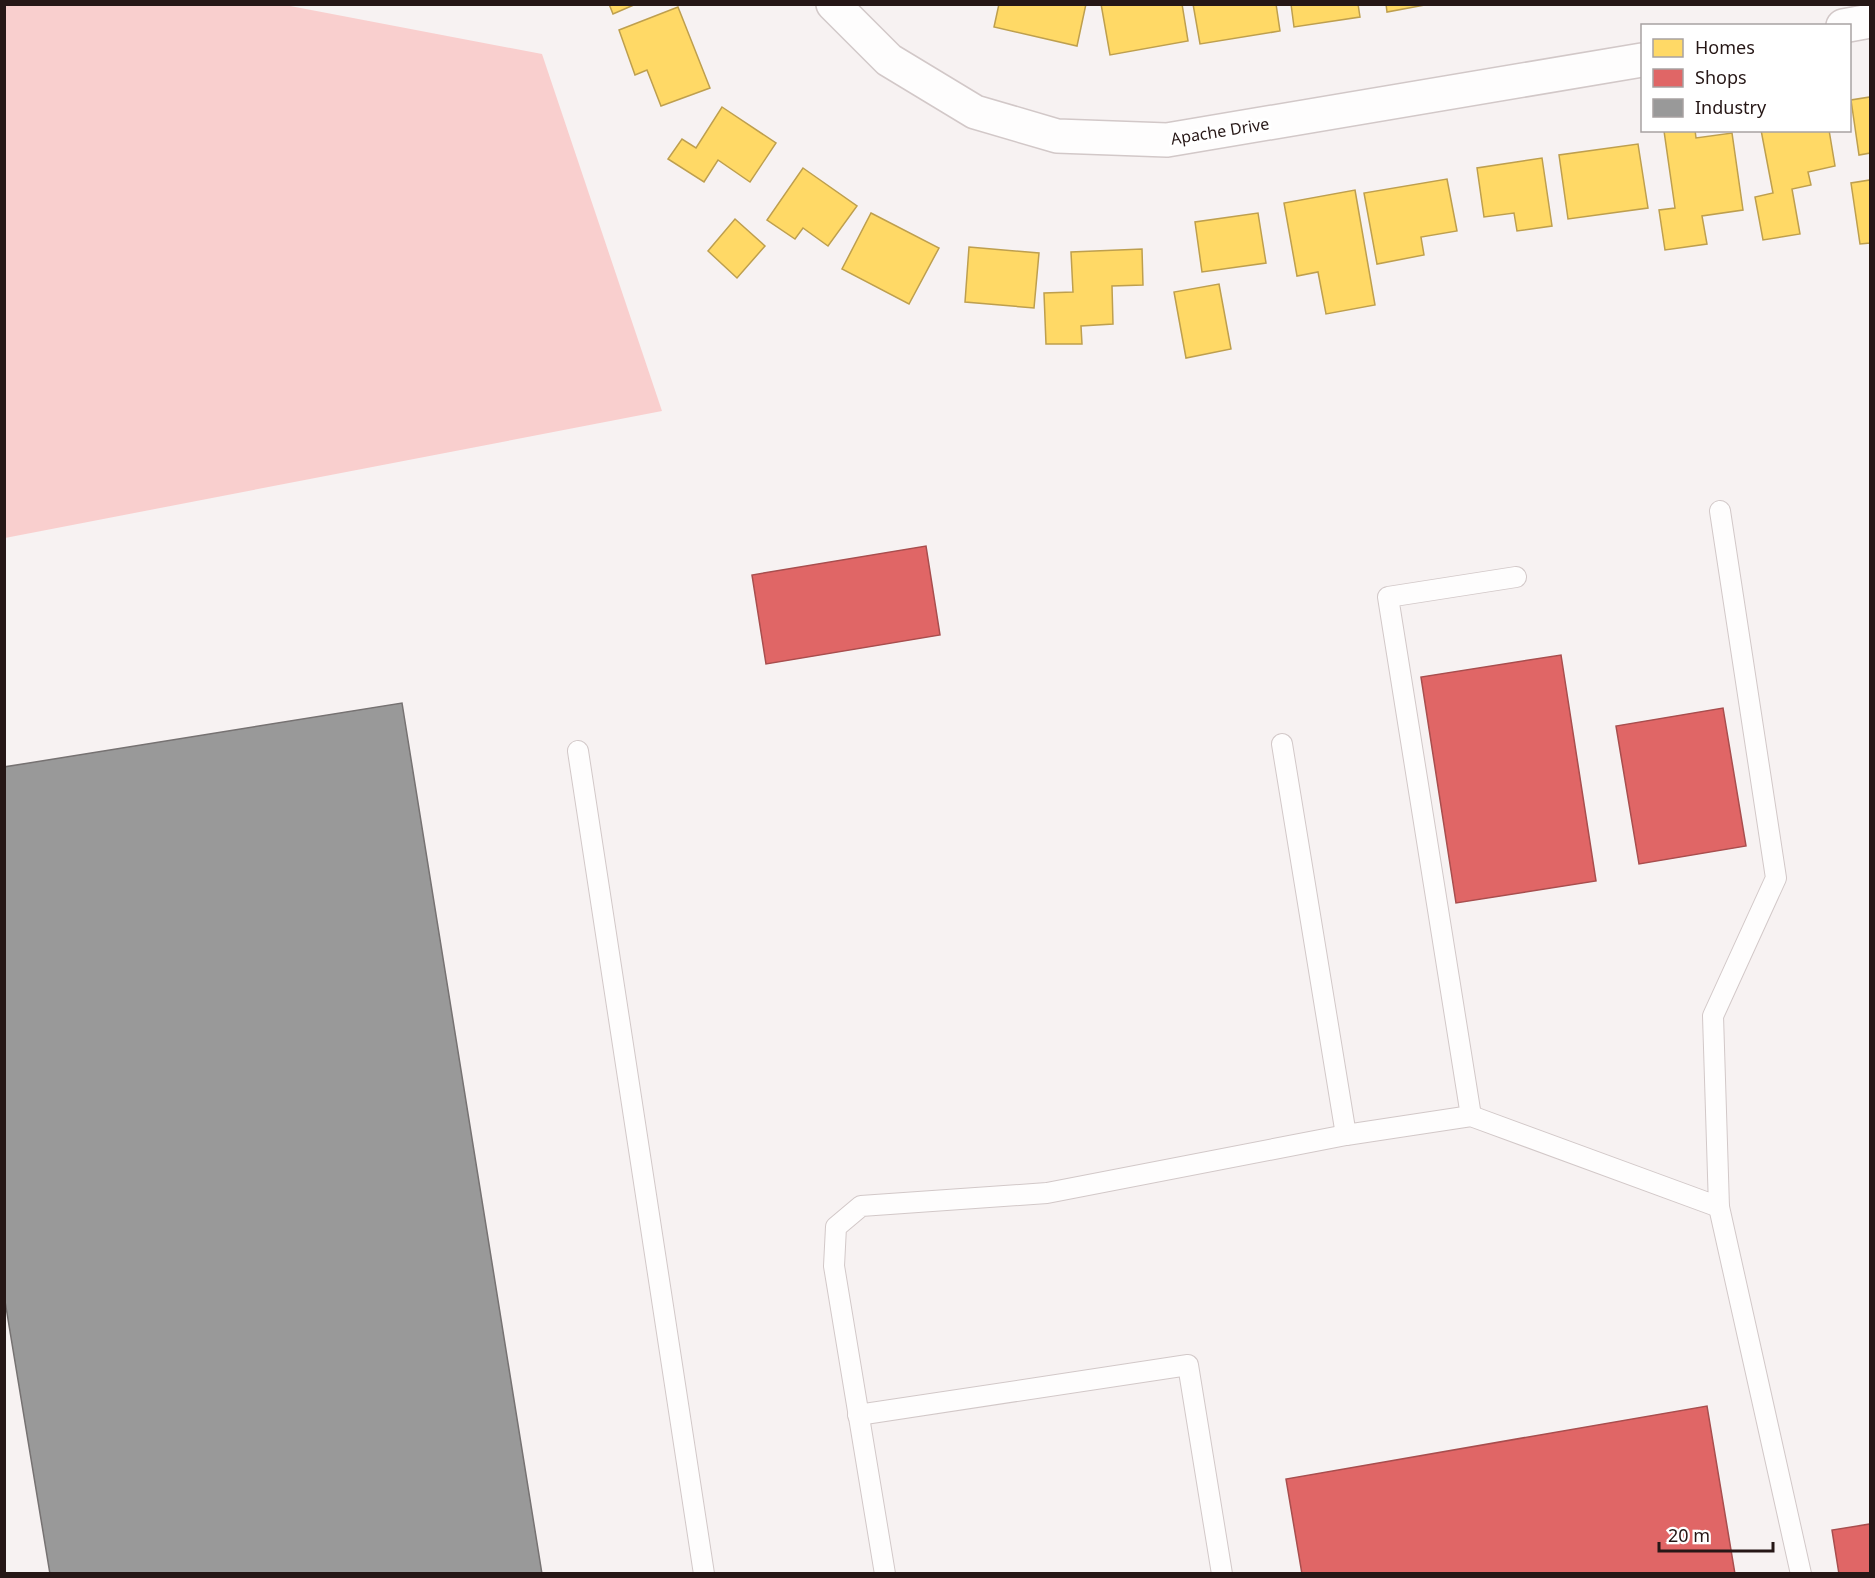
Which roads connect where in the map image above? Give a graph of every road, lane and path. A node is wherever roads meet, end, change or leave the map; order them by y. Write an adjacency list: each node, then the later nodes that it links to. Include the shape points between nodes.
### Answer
1 (833, 4): 4 (street, Apache Drive, via 889,60 975,112 1057,136 1167,140)
2 (1870, 21): 3 (street)
3 (1851, 25)
4 (1641, 60)
5 (1719, 511): 11 (lane, via 1776,878 1713,1016)
6 (1516, 577): 9 (lane, via 1388,597)
7 (1282, 744): 10 (lane)
8 (578, 751): 13 (lane)
9 (1471, 1116): 10 (lane); 11 (lane)
10 (1346, 1136): 12 (lane, via 1047,1193 861,1206 836,1227 834,1266)
11 (1719, 1207): 16 (lane)
12 (858, 1415): 14 (lane); 15 (lane, via 1188,1365)
13 (704, 1574)
14 (885, 1574)
15 (1222, 1574)
16 (1801, 1574)

